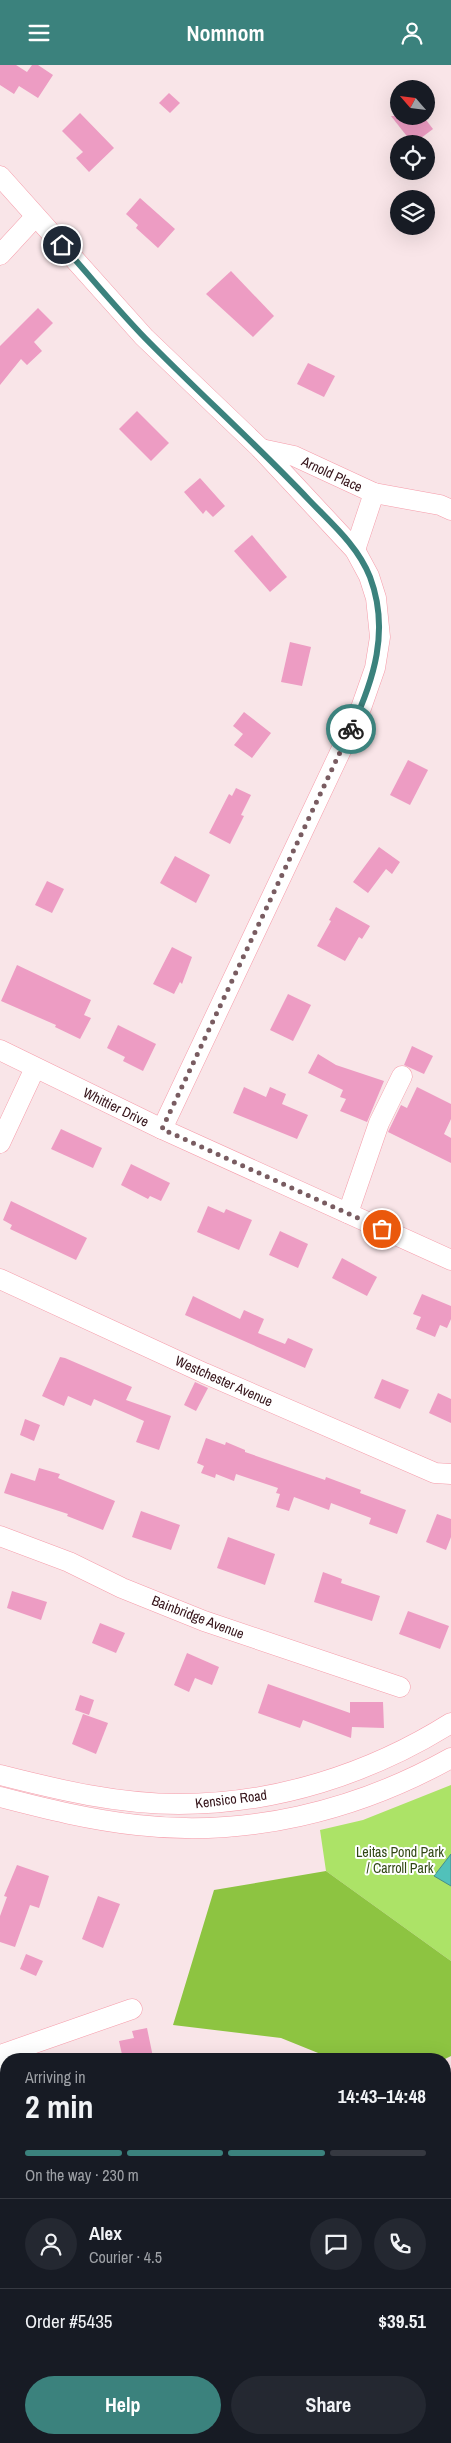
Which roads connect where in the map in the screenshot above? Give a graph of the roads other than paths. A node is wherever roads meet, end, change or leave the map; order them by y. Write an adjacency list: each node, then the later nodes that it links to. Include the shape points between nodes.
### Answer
1 (0, 176): 2 (street)
2 (35, 217): 3 (street); 4 (street, via 144,337)
3 (0, 255)
4 (260, 449): 5 (street, Arnold Place, via 294,456); 7 (street)
5 (374, 493): 6 (street, Arnold Place, via 440,505); 7 (street, Arnold Place)
6 (451, 510)
7 (355, 550): 11 (street, via 370,576 380,637 361,708)
8 (0, 1050): 9 (street, Whittier Drive)
9 (35, 1067): 11 (street, Whittier Drive); 12 (street)
10 (402, 1076): 13 (street, via 379,1123)
11 (162, 1129): 13 (street, Whittier Drive)
12 (0, 1143)
13 (348, 1213): 14 (street, Whittier Drive)
14 (451, 1260)
15 (0, 1279): 16 (street, Westchester Avenue, via 213,1377 435,1473)
16 (451, 1475)
17 (0, 1536): 18 (street, Bainbridge Avenue, via 188,1614 276,1647)
18 (400, 1687)
19 (451, 1723): 21 (street, Kensico Road, via 398,1753 339,1777 281,1793 225,1801 178,1804 116,1799)
20 (451, 1758): 22 (street, Kensico Road, via 402,1783 344,1805 236,1826 182,1828 126,1824)
21 (0, 1775)
22 (0, 1797)
23 (132, 2009): 24 (street)
24 (6, 2053)

